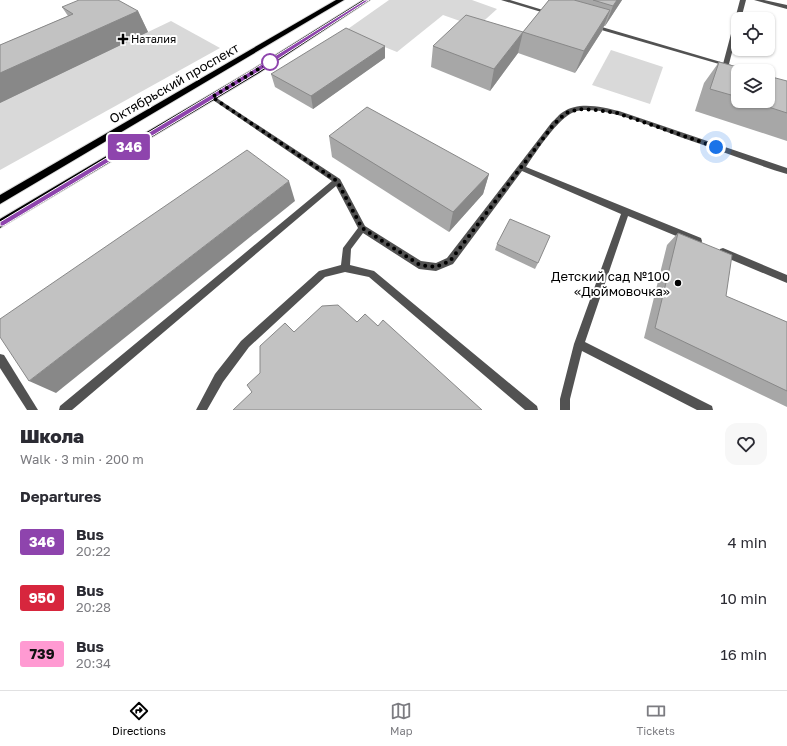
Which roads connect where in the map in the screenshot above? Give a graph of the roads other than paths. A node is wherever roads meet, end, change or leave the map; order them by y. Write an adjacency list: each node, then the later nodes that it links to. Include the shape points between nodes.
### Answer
1 (341, 0): 13 (main road, Октябрьский проспект)
2 (367, 0): 9 (main road)
3 (504, 0): 7 (street)
4 (743, 0): 8 (street, via 729,65)
5 (757, 0): 6 (street)
6 (787, 7)
7 (558, 15)
8 (588, 24)
9 (212, 97): 12 (street); 15 (main road)
10 (522, 168): 11 (street, via 554,124 566,113 579,109 617,113); 14 (street); 16 (street, via 450,261 436,267 420,265)
11 (787, 171)
12 (337, 181): 16 (street); 22 (street)
13 (0, 200)
14 (626, 212): 18 (street); 19 (street)
15 (0, 224)
16 (362, 228): 17 (street, via 347,248)
17 (345, 268): 23 (street, via 322,274 245,344 219,378); 24 (street, via 371,274)
18 (787, 279)
19 (579, 344): 25 (street, via 565,399); 26 (street)
20 (0, 359): 21 (street)
21 (33, 410)
22 (64, 410)
23 (201, 410)
24 (533, 410)
25 (565, 410)
26 (708, 410)

